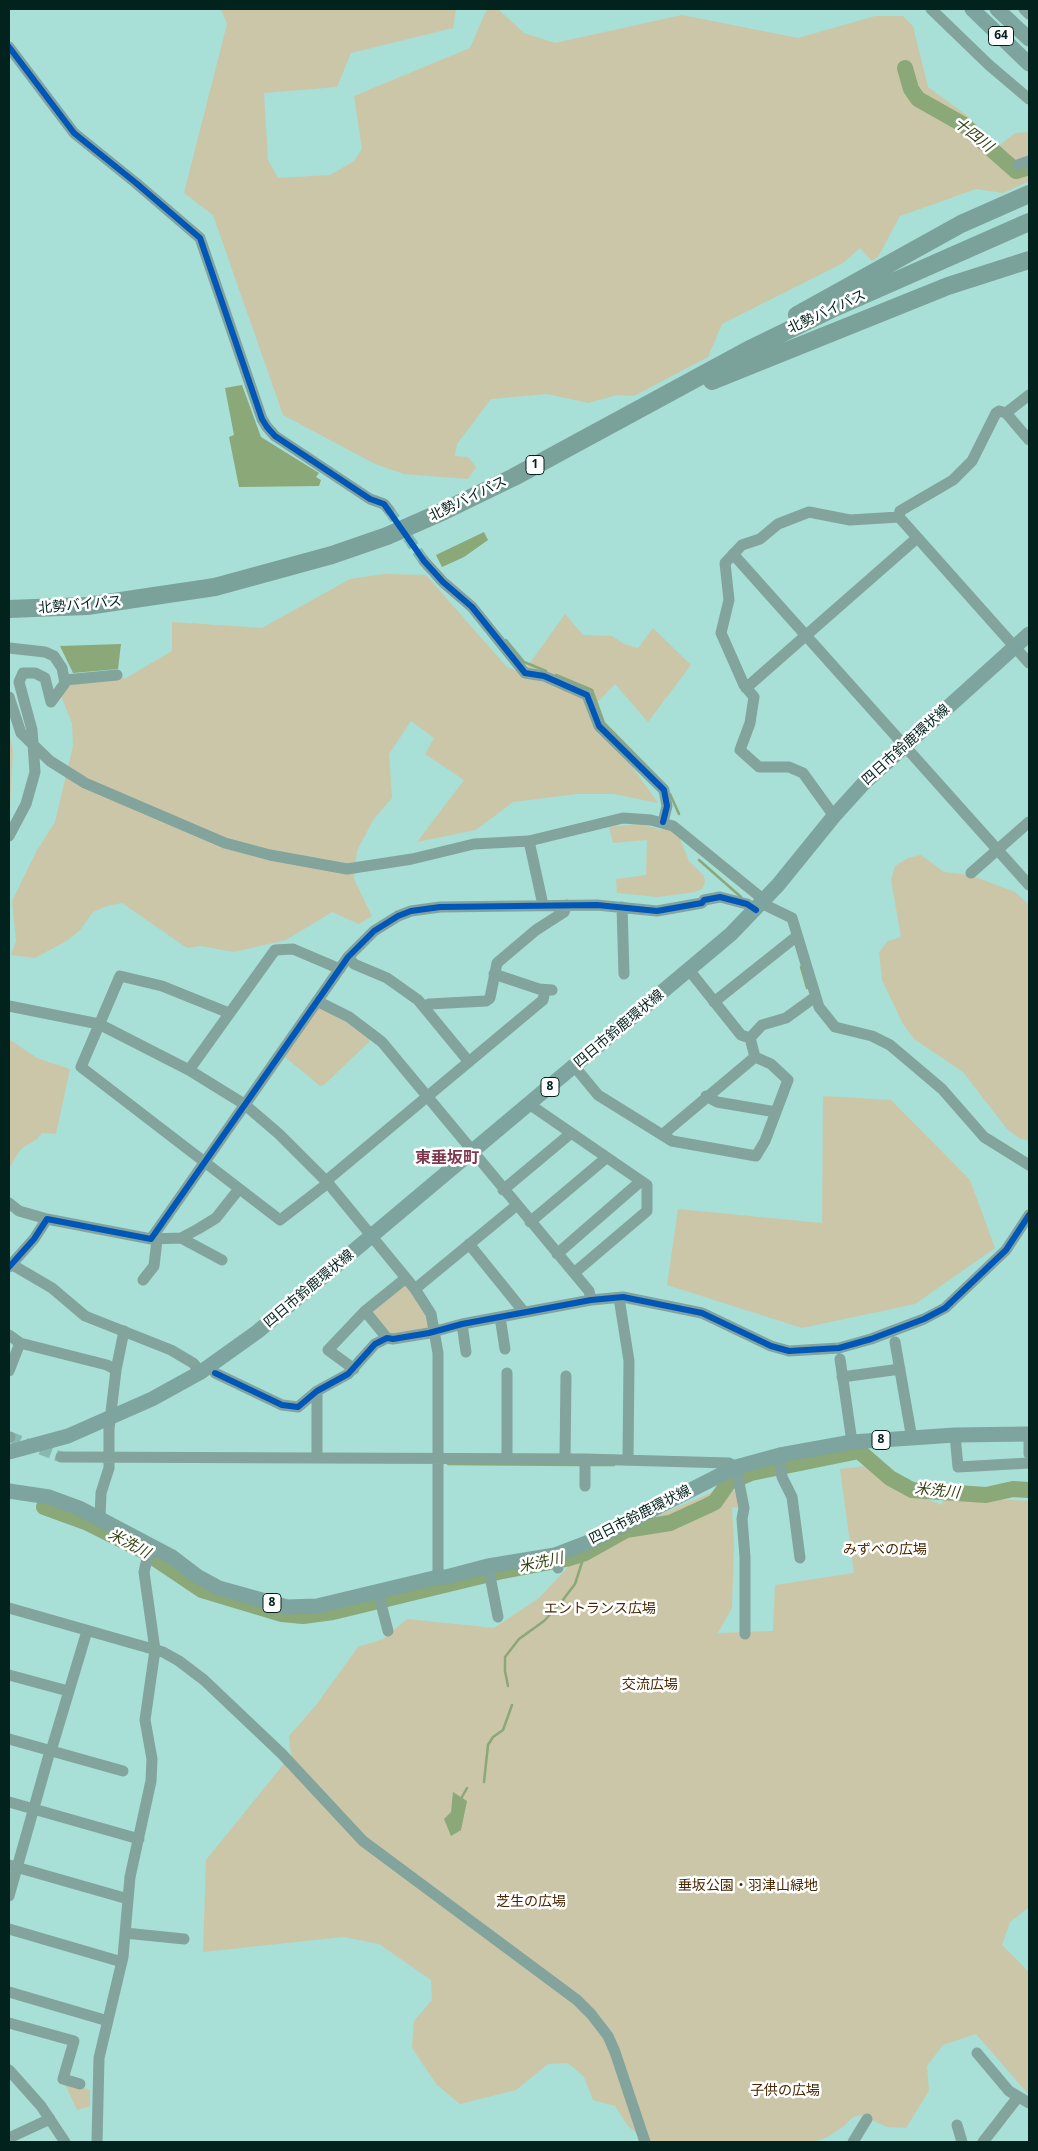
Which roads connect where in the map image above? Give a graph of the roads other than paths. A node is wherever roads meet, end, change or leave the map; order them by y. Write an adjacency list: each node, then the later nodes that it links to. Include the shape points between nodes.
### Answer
1 (931, 9): 9 (street)
2 (972, 9): 8 (main road, 64)
3 (997, 9): 6 (main road, 64)
4 (1024, 9): 5 (street)
5 (1029, 14)
6 (1029, 40)
7 (9, 47): 17 (street, via 74,133 200,238 267,428)
8 (1029, 64)
9 (1029, 99)
10 (1029, 194): 14 (highway, 1, via 961,224 830,295)
11 (1029, 222): 14 (highway, 北勢バイパス / 1, via 826,312 752,348)
12 (1029, 260): 14 (highway, 1, via 922,296)
13 (1029, 395): 15 (street)
14 (634, 414): 22 (highway, 北勢バイパス / 1, via 444,512 332,555 215,587 154,598 87,606)
15 (1006, 414): 16 (street); 18 (street, via 996,413 972,461 953,480 900,511)
16 (1029, 440)
17 (389, 510)
18 (899, 518): 19 (street); 20 (street, via 850,520 809,512 778,524)
19 (917, 538): 24 (street); 25 (street)
20 (733, 554): 24 (street); 29 (street, via 725,563 729,600 721,633)
21 (424, 561): 35 (street, via 472,608 525,673 544,676 587,695 599,726 664,790 667,806)
22 (9, 609)
23 (1029, 634): 25 (main road, 四日市鈴鹿環状線 / 8)
24 (806, 635): 29 (street); 33 (street)
25 (1015, 647): 27 (street); 33 (main road, 四日市鈴鹿環状線 / 8)
26 (9, 648): 30 (street, via 54,656 62,668)
27 (1029, 663)
28 (117, 676): 30 (street)
29 (746, 688): 34 (street, via 754,698 750,723 740,746 742,754 759,768 789,767 803,773)
30 (60, 689): 32 (street, via 51,702 45,678 35,673 23,673 19,682)
31 (9, 697): 32 (street, via 21,733)
32 (34, 745): 37 (street, via 32,788); 38 (street, via 50,761 85,783 225,843 270,855 353,868 412,859 474,844)
33 (904, 746): 34 (main road, 四日市鈴鹿環状線 / 8); 39 (street)
34 (834, 816): 42 (main road, 四日市鈴鹿環状線 / 8)
35 (663, 822): 38 (street, via 623,818); 42 (street, via 700,847)
36 (1029, 822): 39 (street)
37 (9, 836)
38 (529, 841): 43 (street)
39 (998, 850): 40 (street); 41 (street)
40 (971, 873)
41 (1029, 885)
42 (760, 904): 45 (street, via 720,897 657,911); 46 (street, via 789,915); 49 (main road, 四日市鈴鹿環状線 / 8)
43 (543, 905): 44 (street); 47 (street, via 440,907 411,911 374,931)
44 (567, 905): 45 (street); 50 (street, via 564,912 536,930 497,963)
45 (622, 907): 51 (street)
46 (796, 936): 52 (street); 54 (street)
47 (348, 957): 48 (street); 56 (street, via 354,964 398,985)
48 (340, 969): 53 (street); 57 (street, via 293,949 275,950)
49 (689, 970): 54 (street); 62 (main road, 四日市鈴鹿環状線 / 8)
50 (494, 974): 56 (street, via 490,998 486,1001 429,1004); 61 (street, via 548,990 543,1000)
51 (624, 974)
52 (812, 998): 59 (street, via 786,1018 762,1025); 74 (street, via 832,1023 890,1045 942,1089 984,1137)
53 (317, 1001): 64 (street, via 378,1037); 66 (street)
54 (714, 1002): 59 (street, via 741,1035)
55 (9, 1006): 58 (street)
56 (424, 1007): 61 (street)
57 (229, 1013): 58 (street, via 162,986 120,976); 63 (street)
58 (99, 1024): 63 (street); 73 (street, via 81,1067)
59 (750, 1038): 60 (street)
60 (755, 1057): 65 (street); 68 (street, via 771,1064 788,1080)
61 (469, 1062): 64 (street)
62 (574, 1066): 67 (main road, 四日市鈴鹿環状線 / 8); 70 (street, via 598,1095)
63 (189, 1070): 66 (street)
64 (427, 1096): 71 (street); 76 (street)
65 (706, 1096): 68 (street, via 717,1102); 70 (street)
66 (244, 1104): 73 (street); 76 (street)
67 (529, 1104): 69 (street); 71 (main road, 四日市鈴鹿環状線 / 8)
68 (776, 1112): 70 (street, via 756,1156 672,1142)
69 (570, 1134): 72 (street); 78 (street)
70 (662, 1136)
71 (473, 1152): 78 (street); 84 (main road, 四日市鈴鹿環状線 / 8)
72 (606, 1158): 75 (street); 83 (street)
73 (203, 1162): 77 (street); 86 (street)
74 (1029, 1165)
75 (641, 1181): 88 (street); 91 (street, via 647,1185 647,1211)
76 (327, 1182): 77 (street, via 280,1220); 84 (street)
77 (239, 1189): 85 (street, via 216,1218)
78 (503, 1190): 80 (street)
79 (9, 1203): 82 (street, via 19,1210)
80 (517, 1205): 83 (street); 87 (street)
81 (1029, 1214): 95 (street, via 1006,1250 945,1308 871,1339 839,1348 789,1351 771,1346 702,1313)
82 (47, 1219): 86 (street); 90 (street)
83 (530, 1222): 88 (street)
84 (373, 1235): 92 (street); 114 (main road, 四日市鈴鹿環状線 / 8)
85 (181, 1238): 86 (street); 89 (street)
86 (154, 1240): 93 (street, via 154,1266)
87 (469, 1244): 94 (street); 98 (street)
88 (557, 1254): 91 (street)
89 (222, 1260)
90 (10, 1266): 101 (street, via 52,1288 85,1316)
91 (574, 1273): 96 (street, via 589,1292)
92 (406, 1278): 94 (street); 97 (street)
93 (143, 1280)
94 (415, 1289): 102 (street, via 432,1314)
95 (619, 1298): 96 (street); 133 (street, via 629,1361)
96 (591, 1300): 98 (street)
97 (365, 1311): 104 (street); 110 (street, via 328,1350)
98 (524, 1312): 99 (street)
99 (500, 1317): 100 (street); 107 (street)
100 (462, 1324): 102 (street); 108 (street)
101 (124, 1331): 112 (street); 114 (street, via 171,1350)
102 (436, 1331): 104 (street); 129 (street)
103 (9, 1335): 106 (street)
104 (387, 1338): 110 (street, via 375,1344)
105 (895, 1342): 111 (street)
106 (20, 1343): 112 (street); 113 (street)
107 (505, 1349)
108 (466, 1352)
109 (840, 1359): 117 (street)
110 (354, 1369): 118 (street)
111 (900, 1369): 117 (street); 122 (street)
112 (116, 1370): 119 (street)
113 (9, 1371)
114 (208, 1372): 118 (street, via 287,1407 303,1405); 119 (main road, 四日市鈴鹿環状線 / 8)
115 (507, 1373): 131 (street)
116 (566, 1376): 132 (street)
117 (842, 1377): 124 (street)
118 (317, 1391): 128 (street)
119 (111, 1418): 123 (main road, 四日市鈴鹿環状線 / 8, via 68,1436); 127 (street)
120 (1029, 1434): 121 (main road, 四日市鈴鹿環状線 / 8); 125 (street)
121 (955, 1435): 122 (main road, 四日市鈴鹿環状線 / 8); 135 (street, via 958,1467)
122 (912, 1439): 124 (main road, 四日市鈴鹿環状線 / 8)
123 (9, 1442)
124 (852, 1442): 130 (main road, 四日市鈴鹿環状線 / 8)
125 (1029, 1454)
126 (61, 1457): 127 (street)
127 (110, 1457): 128 (street); 139 (street, via 101,1493)
128 (317, 1458): 129 (street)
129 (438, 1458): 131 (street); 143 (street)
130 (781, 1458): 136 (main road, 四日市鈴鹿環状線 / 8); 141 (street, via 782,1477 792,1496)
131 (507, 1459): 132 (street)
132 (565, 1459): 134 (street)
133 (628, 1460): 134 (street); 136 (street, via 730,1463)
134 (585, 1463): 137 (street)
135 (1029, 1463)
136 (738, 1474): 142 (main road, 四日市鈴鹿環状線 / 8, via 589,1542 557,1560); 149 (street, via 744,1508)
137 (585, 1486)
138 (9, 1491): 139 (main road, 四日市鈴鹿環状線 / 8, via 49,1497)
139 (100, 1518): 140 (main road, 四日市鈴鹿環状線 / 8)
140 (151, 1552): 144 (main road, 四日市鈴鹿環状線 / 8, via 220,1588 287,1607); 150 (street, via 144,1578)
141 (800, 1558)
142 (489, 1572): 143 (main road, 四日市鈴鹿環状線 / 8, via 446,1578); 146 (street)
143 (438, 1576): 144 (main road, 四日市鈴鹿環状線 / 8)
144 (380, 1600): 148 (street)
145 (9, 1608): 147 (street)
146 (498, 1617)
147 (86, 1631): 150 (street); 152 (street)
148 (388, 1631)
149 (745, 1634)
150 (155, 1650): 158 (street, via 144,1720 152,1773); 180 (street, via 179,1661 204,1680 282,1754 363,1840 577,2000 591,2014 608,2036 615,2052)
151 (9, 1675): 152 (street)
152 (68, 1691): 154 (street)
153 (9, 1739): 154 (street)
154 (51, 1751): 155 (street); 157 (street)
155 (123, 1771)
156 (9, 1802): 157 (street)
157 (34, 1809): 158 (street); 159 (street)
158 (139, 1840): 161 (street)
159 (13, 1866): 160 (street); 161 (street)
160 (9, 1896)
161 (128, 1899): 163 (street)
162 (9, 1929): 165 (street)
163 (124, 1932): 164 (street); 165 (street)
164 (184, 1939)
165 (122, 1962): 167 (street)
166 (9, 1992): 167 (street)
167 (108, 2021): 179 (street, via 98,2077)
168 (9, 2023): 171 (street, via 74,2041 63,2079)
169 (977, 2053): 172 (street)
170 (9, 2070): 175 (street)
171 (80, 2084)
172 (1018, 2097): 173 (street); 183 (street)
173 (1029, 2104)
174 (867, 2119): 181 (street)
175 (50, 2120): 177 (street); 178 (street)
176 (957, 2125): 182 (street)
177 (9, 2138)
178 (65, 2142)
179 (97, 2142)
180 (645, 2142)
181 (853, 2142)
182 (962, 2142)
183 (983, 2142)

